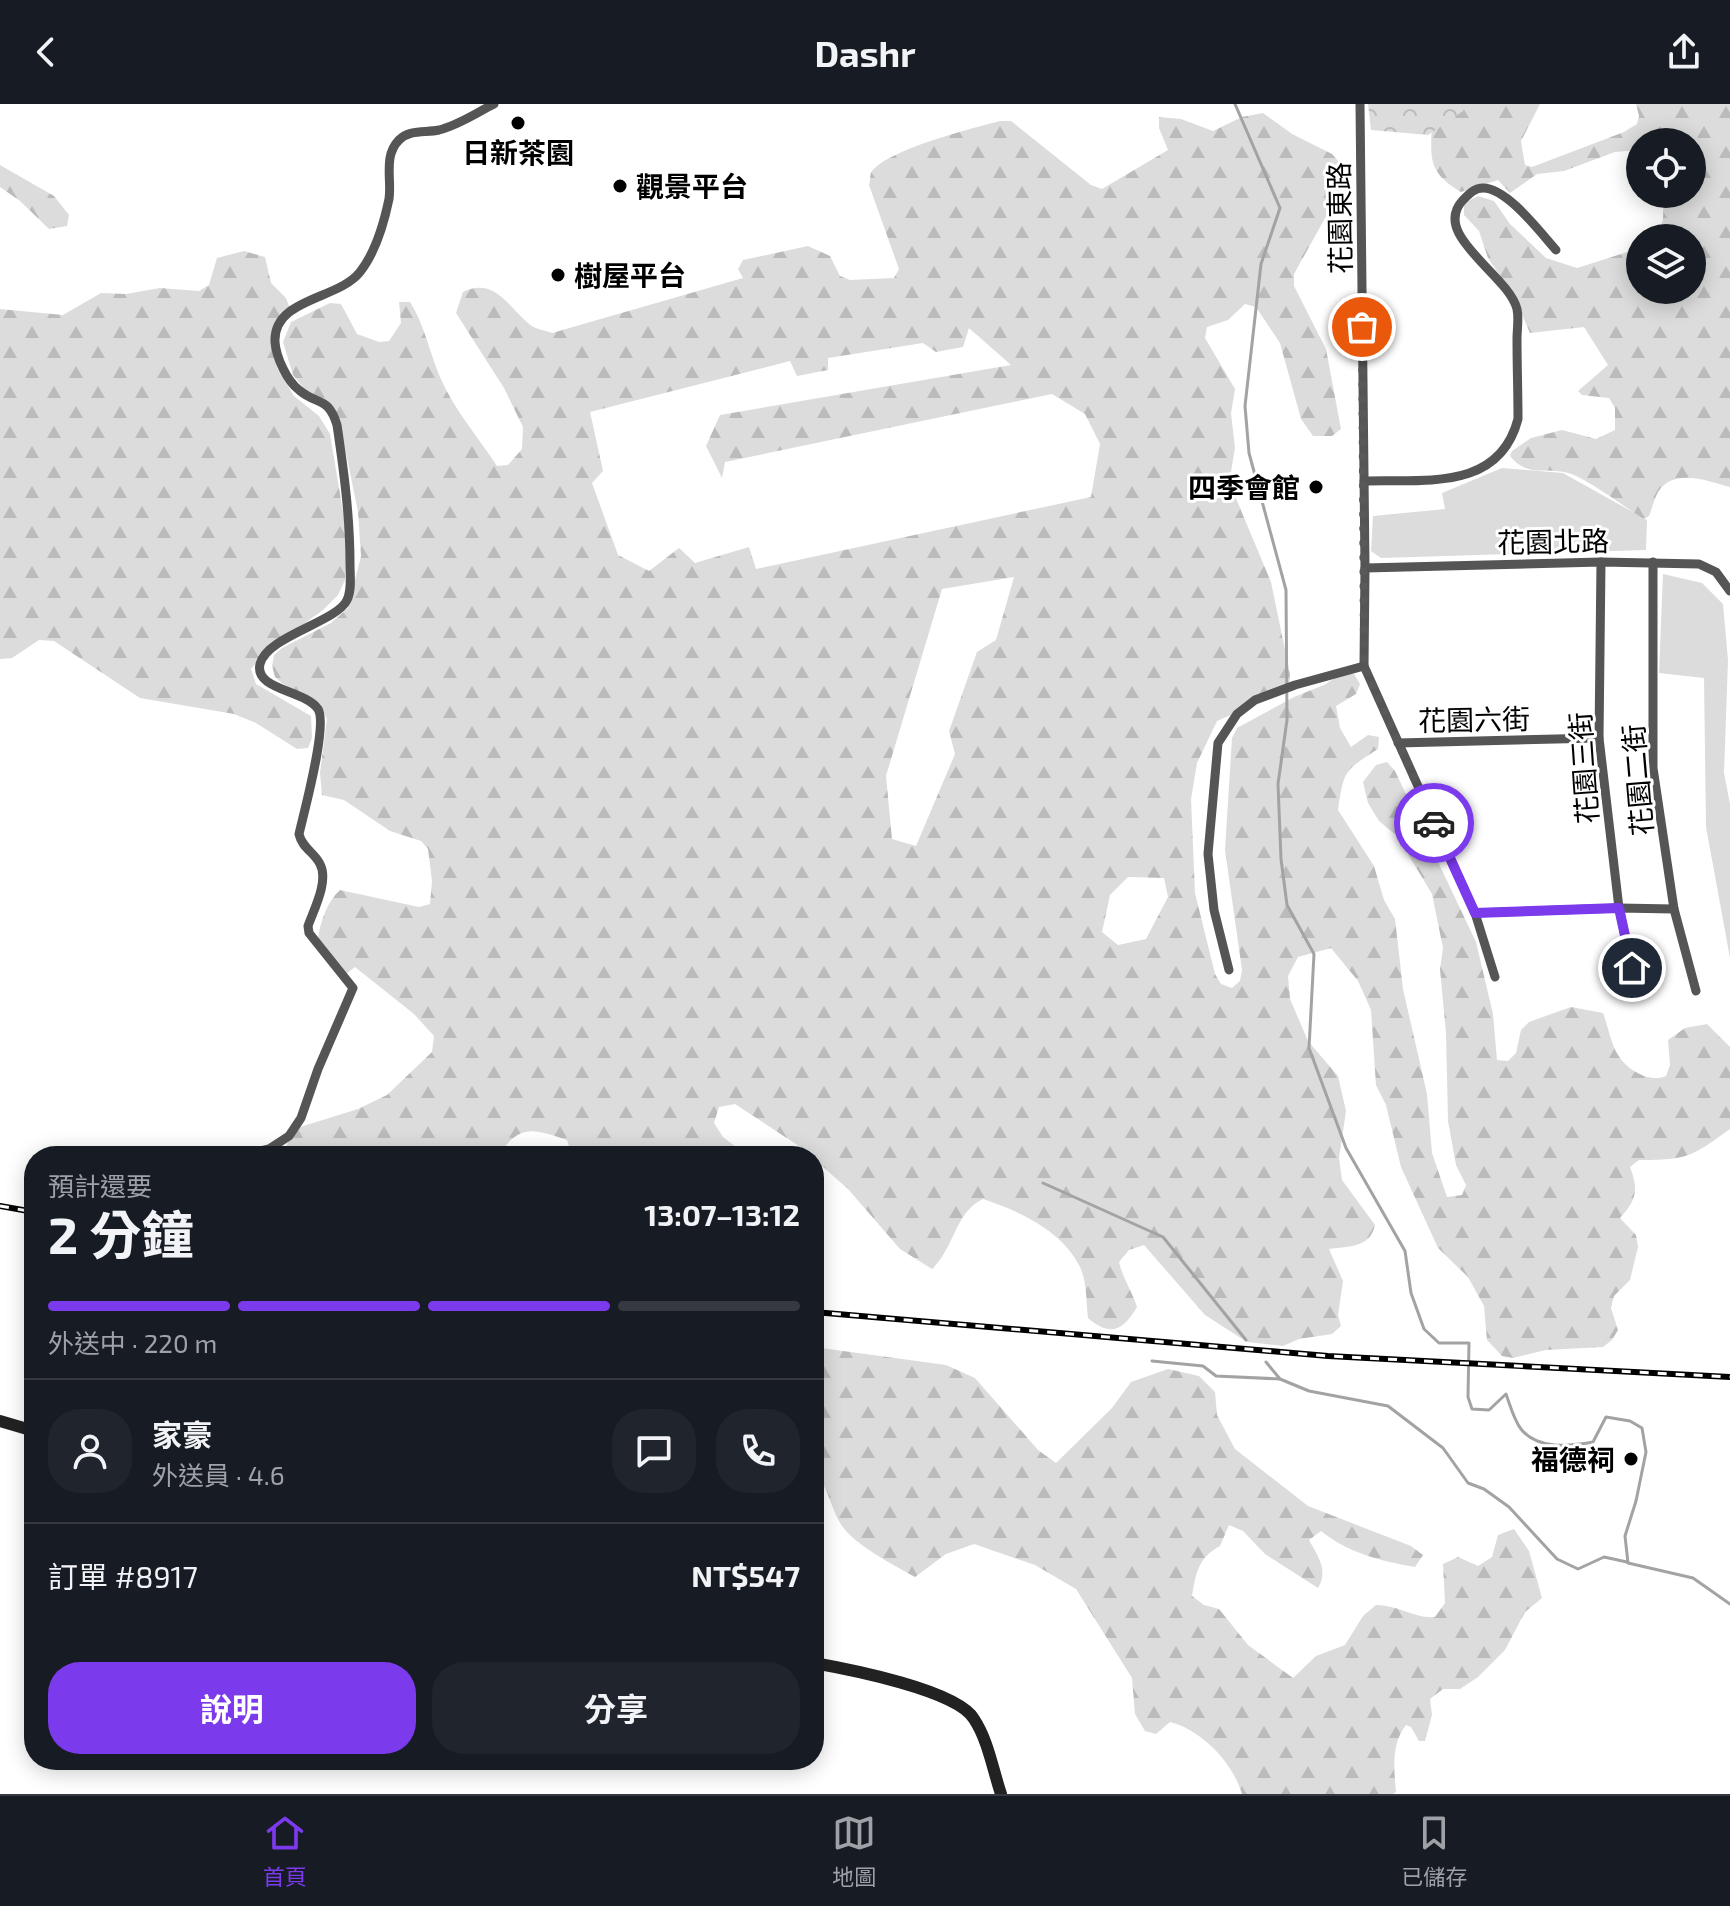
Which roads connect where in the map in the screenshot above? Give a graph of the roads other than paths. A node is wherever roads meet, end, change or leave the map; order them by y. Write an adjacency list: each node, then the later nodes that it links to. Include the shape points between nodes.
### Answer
1 (494, 104): 19 (street, via 462,122 398,141 389,165 389,199 380,232 361,271 283,317 275,339 290,381 323,401 337,425 350,522 350,591 343,606 272,647 261,661 260,673 319,710 314,770 299,834 321,865 323,880 308,926 353,988 301,1118 289,1136)
2 (1360, 104): 4 (street, 花園東路)
3 (1556, 250): 4 (street, via 1502,194 1482,188 1455,208 1454,227 1508,290 1517,310 1514,435 1494,461 1464,476)
4 (1364, 481): 7 (street, 花園東路)
5 (1601, 562): 6 (street, 花園北路); 7 (street, 花園北路); 10 (street, 花園三街)
6 (1653, 562): 8 (street, 花園北路, via 1699,564 1716,572); 13 (street, 花園二街, via 1653,768)
7 (1365, 568): 9 (street, 花園東路)
8 (1730, 591)
9 (1364, 666): 11 (street, 花園東路); 16 (street, via 1255,700 1237,714 1218,743 1208,854 1214,910)
10 (1599, 738): 11 (street, 花園六街); 12 (street, 花園三街)
11 (1398, 743): 14 (street, 花園東路)
12 (1619, 908): 13 (street); 14 (street); 15 (street, 花園三街)
13 (1674, 909): 18 (street, 花園二街)
14 (1475, 913): 17 (street, 花園東路)
15 (1632, 968)
16 (1229, 970)
17 (1495, 977)
18 (1696, 991)
19 (274, 1146)
20 (0, 1421): 21 (street)
21 (24, 1428)
22 (824, 1665): 23 (street, via 884,1677 957,1702 973,1716)
23 (1001, 1794)

